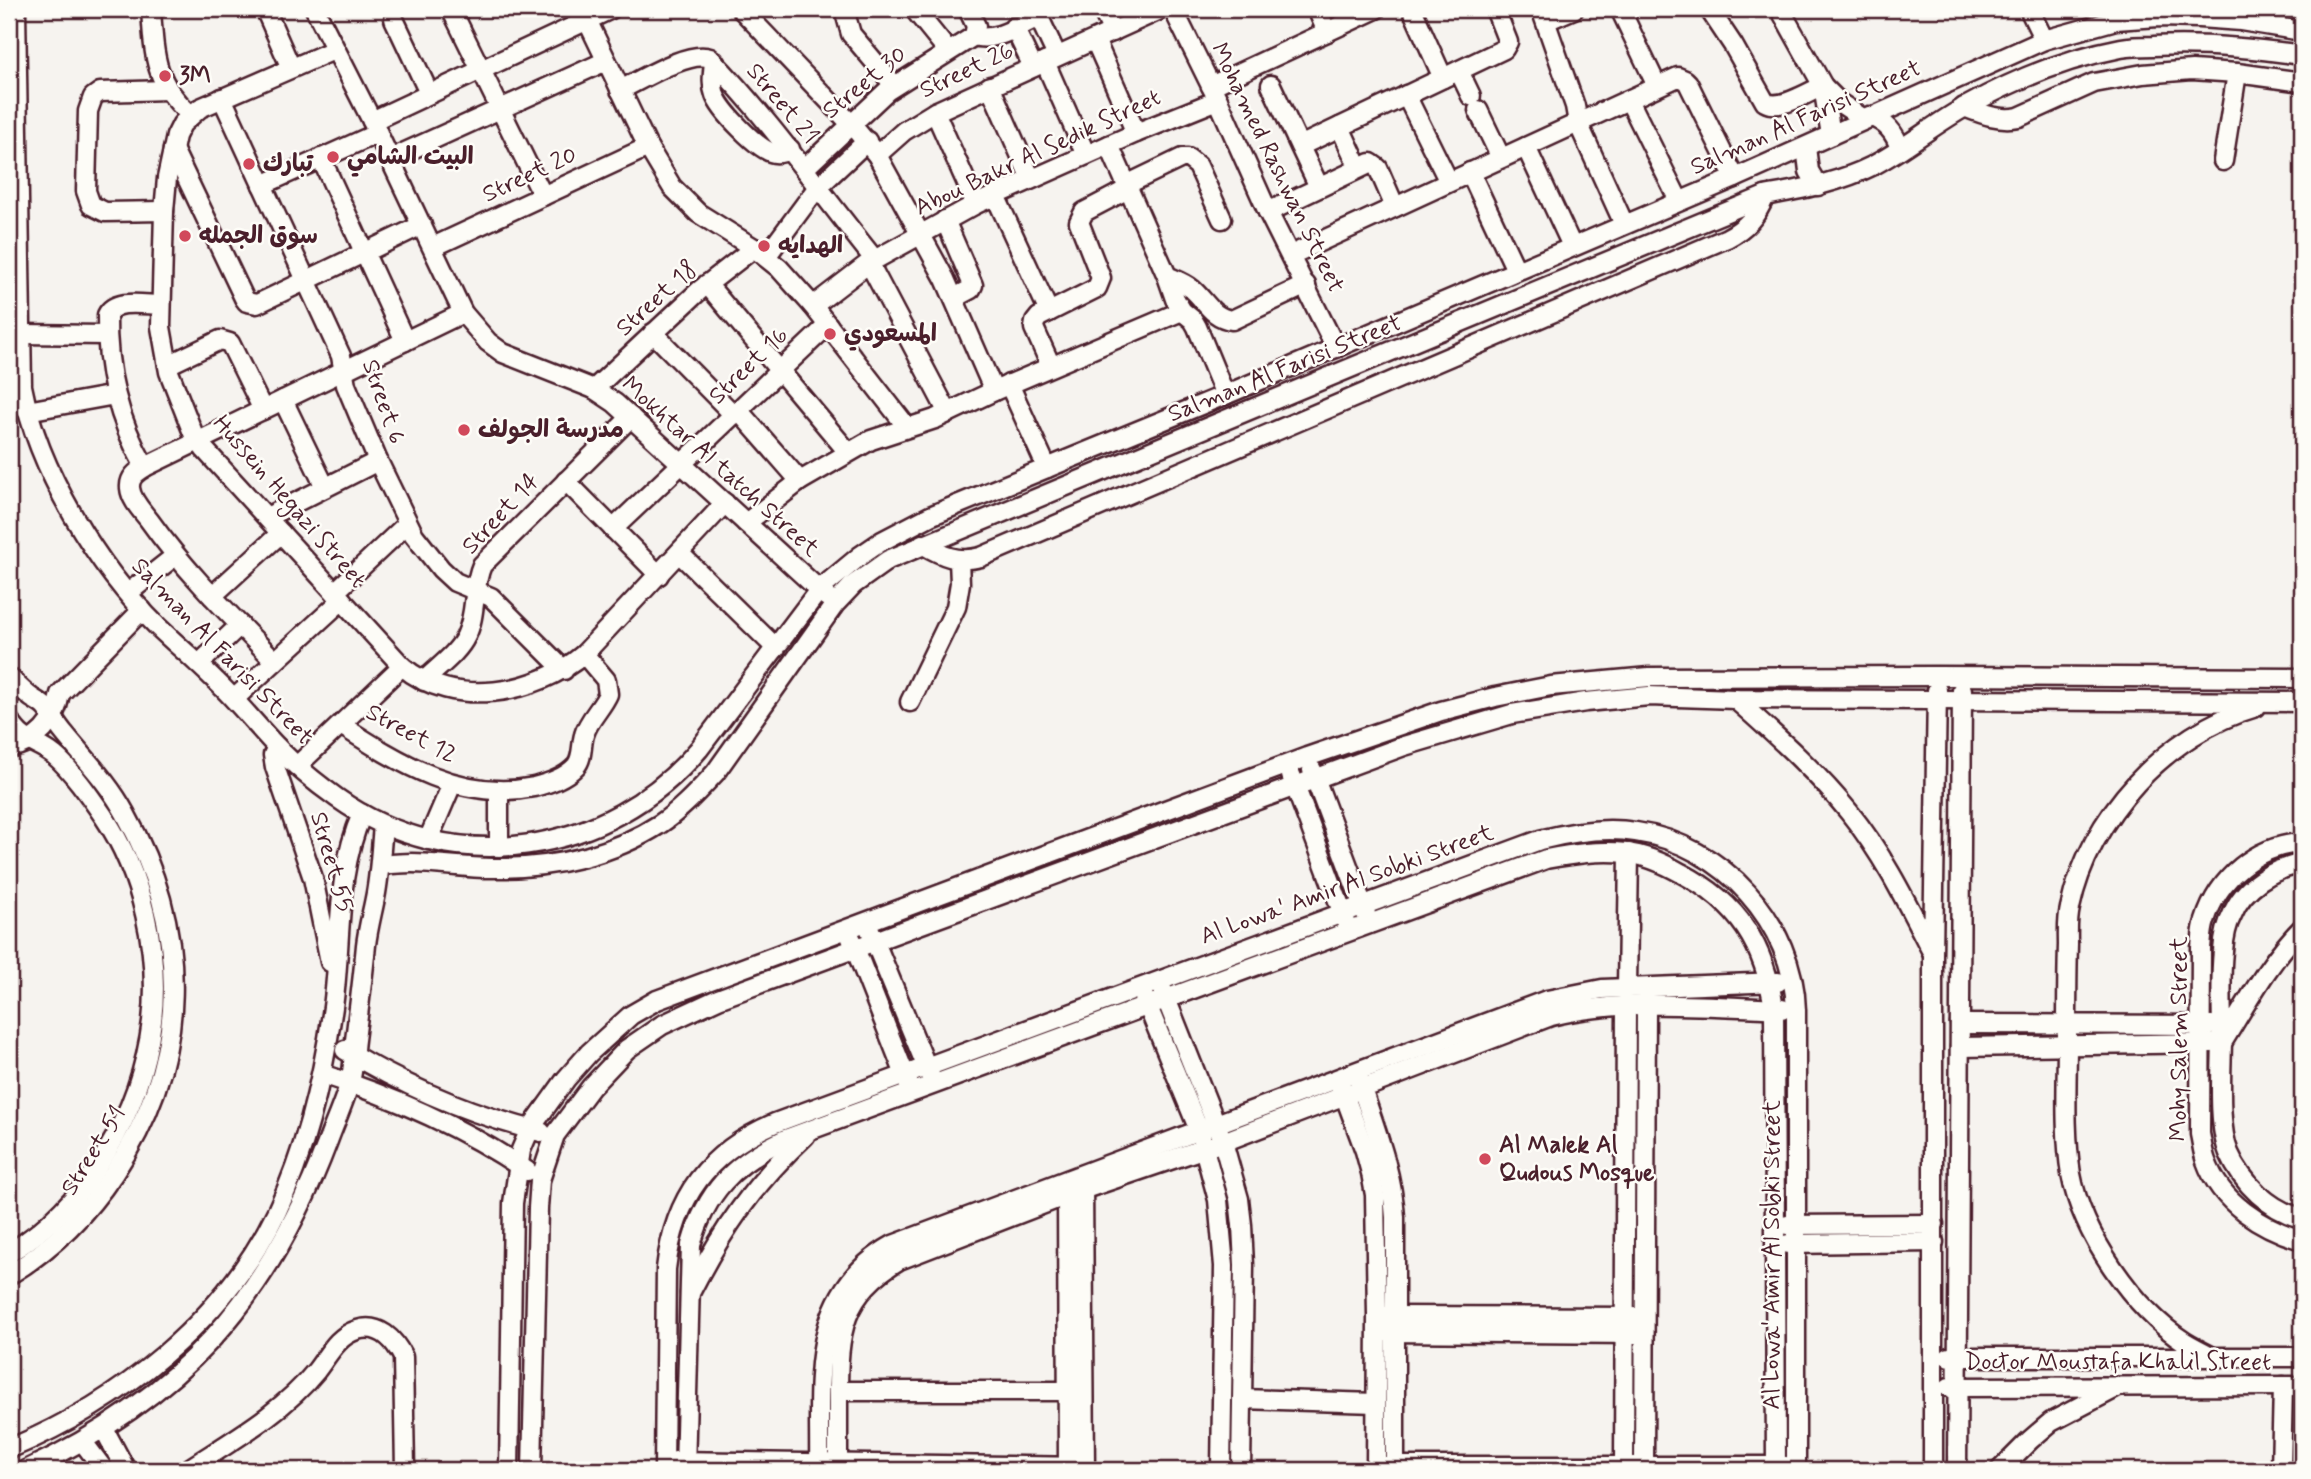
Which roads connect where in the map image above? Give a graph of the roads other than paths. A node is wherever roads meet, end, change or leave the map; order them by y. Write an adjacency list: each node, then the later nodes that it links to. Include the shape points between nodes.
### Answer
1 (16, 9): 123 (street, Salman Al Farisi Street)
2 (151, 9): 50 (street, via 155,54)
3 (265, 9): 40 (street)
4 (315, 9): 35 (street, Mokhtar Al tatch Street)
5 (451, 9): 41 (street)
6 (844, 9): 45 (street, via 851,34)
7 (914, 9): 36 (street)
8 (968, 9): 32 (street, via 976,26)
9 (1102, 9): 30 (street)
10 (1162, 9): 30 (street, Street 26)
11 (1172, 9): 53 (street, Mohamed Rashwan Street)
12 (1317, 9): 31 (street)
13 (1376, 9): 31 (street, Abou Bakr Al Sedik Street)
14 (1412, 9): 43 (street)
15 (1495, 9): 43 (street, via 1507,46)
16 (1574, 9): 25 (street)
17 (1620, 9): 48 (street)
18 (1709, 9): 49 (street, via 1765,102 1779,105)
19 (1780, 9): 49 (street)
20 (2029, 9): 34 (street)
21 (605, 10): 27 (street)
22 (748, 11): 63 (street)
23 (1037, 13): 28 (street, Street 30); 39 (street)
24 (2115, 14): 29 (street, Salman Al Farisi Street, via 2241,21); 34 (street, Salman Al Farisi Street)
25 (1544, 15): 62 (street)
26 (394, 19): 52 (street)
27 (587, 20): 38 (street); 41 (street)
28 (1014, 27): 32 (street, Street 30, via 988,38); 39 (street)
29 (2302, 31)
30 (1113, 32): 33 (street, Street 26)
31 (1327, 32): 53 (street, Abou Bakr Al Sedik Street)
32 (974, 36): 36 (street, Street 30)
33 (1095, 40): 39 (street, Street 26); 66 (street)
34 (2044, 40): 61 (street, Salman Al Farisi Street)
35 (334, 50): 40 (street); 64 (street, Mokhtar Al tatch Street)
36 (948, 51): 45 (street, Street 30)
37 (2302, 55): 57 (street, Salman Al Farisi Street, via 2227,46 2122,48 2055,67)
38 (606, 61): 51 (street); 58 (street)
39 (1045, 62): 47 (street, Street 26); 76 (street)
40 (291, 68): 55 (street)
41 (481, 69): 52 (street); 58 (street)
42 (2237, 73): 44 (street); 57 (street, via 2192,70 2094,83 2010,119); 80 (street)
43 (1451, 74): 54 (street); 78 (street, via 1475,103)
44 (2302, 82)
45 (894, 85): 63 (street, Street 30)
46 (1271, 85): 69 (street)
47 (990, 86): 59 (street, Street 26); 85 (street)
48 (1657, 86): 56 (street); 84 (street, via 1678,77 1685,80)
49 (1823, 86): 61 (street); 67 (street)
50 (167, 90): 60 (street); 98 (street, via 100,92 89,103 87,125 86,191 91,205 105,212)
51 (620, 90): 70 (street); 82 (street, Street 21, via 704,55 714,61 712,85 719,104 754,142 778,153 790,149)
52 (429, 93): 64 (street)
53 (1214, 93): 66 (street, Abou Bakr Al Sedik Street); 99 (street, Mohamed Rashwan Street)
54 (1406, 95): 65 (street); 86 (street)
55 (222, 98): 60 (street); 87 (street, Street 6)
56 (1629, 100): 62 (street); 95 (street)
57 (1964, 107): 75 (street, Salman Al Farisi Street)
58 (500, 109): 79 (street); 93 (street)
59 (935, 112): 73 (street, Street 26); 96 (street)
60 (190, 114): 74 (street, Hussein Hegazi Street)
61 (1866, 118): 67 (street, Salman Al Farisi Street); 75 (street, via 1886,125)
62 (1578, 123): 71 (street); 102 (street)
63 (851, 124): 73 (street); 82 (street, Street 30)
64 (375, 127): 77 (street); 79 (street, Mokhtar Al tatch Street)
65 (1340, 127): 69 (street); 81 (street)
66 (1136, 133): 68 (street, Abou Bakr Al Sedik Street)
67 (1831, 135): 72 (street, Salman Al Farisi Street)
68 (1109, 145): 76 (street, Abou Bakr Al Sedik Street); 89 (street)
69 (1300, 146): 90 (street)
70 (648, 147): 93 (street, Street 20); 107 (street, via 684,201)
71 (1526, 147): 78 (street); 105 (street)
72 (1806, 147): 84 (street, Salman Al Farisi Street); 88 (street, via 1809,171)
73 (872, 148): 91 (street, Street 26); 104 (street)
74 (173, 149): 98 (street, Hussein Hegazi Street); 113 (street, via 247,302 257,304)
75 (1900, 149): 88 (street, Salman Al Farisi Street, via 1874,165)
76 (1086, 155): 85 (street, Abou Bakr Al Sedik Street)
77 (321, 158): 87 (street); 108 (street)
78 (1501, 158): 83 (street)
79 (390, 159): 103 (street, Mokhtar Al tatch Street)
80 (2223, 161)
81 (1359, 167): 90 (street); 97 (street, via 1371,163 1378,168)
82 (804, 169): 91 (street, Street 21)
83 (1471, 172): 86 (street); 111 (street)
84 (1735, 178): 95 (street, Salman Al Farisi Street)
85 (1031, 179): 92 (street, Abou Bakr Al Sedik Street)
86 (1449, 182): 97 (street)
87 (262, 185): 113 (street, Street 6)
88 (1818, 186): 94 (street, Salman Al Farisi Street)
89 (1127, 187): 100 (street, via 1188,158 1198,166); 112 (street); 120 (street, via 1080,217 1100,284)
90 (1319, 187): 99 (street)
91 (817, 188): 107 (street, Street 26); 110 (street, Street 21)
92 (995, 195): 96 (street, Abou Bakr Al Sedik Street); 120 (street)
93 (543, 196): 106 (street, Street 20)
94 (1765, 197): 158 (street, Salman Al Farisi Street); 161 (street, via 1751,222 1727,238 981,557)
95 (1679, 201): 102 (street, Salman Al Farisi Street)
96 (976, 204): 101 (street, Abou Bakr Al Sedik Street)
97 (1395, 206): 109 (street)
98 (164, 211): 117 (street, Hussein Hegazi Street)
99 (1268, 212): 109 (street, Mohamed Rashwan Street)
100 (1222, 219)
101 (945, 220): 104 (street, Abou Bakr Al Sedik Street); 116 (street, via 972,280 971,289)
102 (1624, 224): 105 (street, Salman Al Farisi Street)
103 (422, 225): 106 (street, Mokhtar Al tatch Street); 108 (street)
104 (921, 233): 110 (street, Abou Bakr Al Sedik Street); 116 (street)
105 (1572, 246): 111 (street, Salman Al Farisi Street)
106 (433, 247): 121 (street, Mokhtar Al tatch Street)
107 (760, 252): 114 (street, Street 18); 118 (street)
108 (365, 253): 113 (street); 126 (street)
109 (1291, 255): 115 (street, Mohamed Rashwan Street)
110 (872, 261): 118 (street, Abou Bakr Al Sedik Street); 140 (street, Street 21)
111 (1516, 270): 127 (street, Salman Al Farisi Street)
112 (1167, 276): 115 (street, via 1194,290 1216,315 1232,320); 119 (street)
113 (307, 280): 131 (street, Street 6, via 341,356)
114 (707, 284): 124 (street, Street 18); 130 (street)
115 (1306, 285): 127 (street, Mohamed Rashwan Street)
116 (954, 298): 132 (street)
117 (161, 305): 125 (street, via 113,306 107,315); 128 (street, Hussein Hegazi Street)
118 (813, 306): 122 (street)
119 (1182, 311): 129 (street); 135 (street, via 1197,327)
120 (1049, 312): 129 (street, via 1039,317 1034,328)
121 (463, 313): 126 (street); 133 (street, Mokhtar Al tatch Street, via 503,353)
122 (828, 325): 130 (street, Street 16); 142 (street)
123 (16, 331): 125 (street); 138 (street, Salman Al Farisi Street)
124 (653, 333): 133 (street, Street 18); 139 (street)
125 (106, 335): 134 (street)
126 (405, 341): 131 (street)
127 (1336, 348): 135 (street, Salman Al Farisi Street)
128 (168, 365): 137 (street, via 226,340); 143 (street, Hussein Hegazi Street)
129 (1051, 366): 132 (street)
130 (780, 370): 139 (street, Street 16); 144 (street)
131 (342, 371): 136 (street); 145 (street, Street 6)
132 (1002, 388): 140 (street); 148 (street)
133 (594, 389): 141 (street, Mokhtar Al tatch Street)
134 (115, 394): 138 (street); 147 (street)
135 (1225, 395): 148 (street, Salman Al Farisi Street)
136 (283, 400): 137 (street); 151 (street)
137 (263, 410): 143 (street)
138 (27, 411): 165 (street, Salman Al Farisi Street, via 64,497)
139 (736, 412): 146 (street, Street 16); 150 (street)
140 (948, 413): 142 (street)
141 (631, 416): 146 (street, Mokhtar Al tatch Street); 149 (street, Street 14)
142 (907, 427): 144 (street)
143 (198, 442): 147 (street); 153 (street, Hussein Hegazi Street)
144 (848, 452): 150 (street)
145 (378, 461): 151 (street); 155 (street, Street 6)
146 (683, 463): 152 (street, Mokhtar Al tatch Street); 156 (street, Street 16)
147 (145, 467): 160 (street, via 131,480 132,495)
148 (1046, 468): 164 (street, Salman Al Farisi Street, via 906,528 860,556)
149 (566, 481): 156 (street); 163 (street, Street 14, via 482,565)
150 (800, 481): 154 (street)
151 (325, 487): 153 (street)
152 (725, 503): 154 (street, Mokhtar Al tatch Street); 159 (street, Hussein Hegazi Street)
153 (267, 517): 157 (street, Hussein Hegazi Street)
154 (747, 523): 164 (street, Mokhtar Al tatch Street)
155 (407, 524): 163 (street, Street 6, via 441,569 455,582); 167 (street)
156 (613, 529): 162 (street)
157 (281, 533): 166 (street); 167 (street, Hussein Hegazi Street)
158 (922, 544): 161 (street); 168 (street, Salman Al Farisi Street, via 870,571)
159 (679, 553): 162 (street, Hussein Hegazi Street); 171 (street)
160 (175, 556): 165 (street); 166 (street)
161 (959, 560): 188 (street, via 956,607)
162 (659, 575): 172 (street, Hussein Hegazi Street)
163 (475, 590): 176 (street, Street 6, via 491,597); 181 (street, Street 14, via 466,637)
164 (820, 590): 168 (street, Mokhtar Al tatch Street); 171 (street, Salman Al Farisi Street)
165 (128, 593): 169 (street, Salman Al Farisi Street)
166 (212, 596): 170 (street)
167 (338, 596): 173 (street); 175 (street, Hussein Hegazi Street)
168 (835, 604): 211 (street, Salman Al Farisi Street, via 715,773 661,823 584,859 497,869)
169 (142, 610): 174 (street, Salman Al Farisi Street); 182 (street)
170 (240, 625): 173 (street); 174 (street)
171 (776, 648): 208 (street, Salman Al Farisi Street, via 682,769 643,802 574,835)
172 (584, 654): 176 (street, Hussein Hegazi Street); 203 (street, Street 12, via 606,680 608,694 587,728 577,765 551,783)
173 (275, 662): 184 (street)
174 (199, 664): 184 (street, Salman Al Farisi Street)
175 (402, 666): 181 (street, Hussein Hegazi Street); 193 (street)
176 (564, 670): 181 (street, Hussein Hegazi Street, via 531,684 495,691 459,690)
177 (1937, 676): 178 (street); 186 (street); 197 (street, via 1661,677 1551,687 1441,711)
178 (1963, 676): 180 (street); 187 (street)
179 (9, 677): 183 (street, Street 51)
180 (2302, 678)
181 (424, 681)
182 (60, 694): 183 (street); 191 (street)
183 (32, 698): 191 (street, Street 51); 192 (street)
184 (234, 699): 195 (street, Salman Al Farisi Street)
185 (1735, 699): 186 (street); 200 (street, via 1649,696 1512,715 1404,746); 221 (street, via 1796,754 1850,813 1895,880)
186 (1937, 699): 187 (street); 221 (street)
187 (1962, 700): 190 (street); 233 (street)
188 (909, 702)
189 (2302, 702): 190 (street)
190 (2270, 703): 234 (street, via 2194,735 2150,769 2114,811 2088,855 2069,910)
191 (53, 718): 194 (street); 257 (street, Street 51, via 124,810 142,846 168,927 174,980 165,1061 151,1106 131,1147)
192 (9, 719): 194 (street)
193 (341, 725): 199 (street); 201 (street, Street 12, via 395,759)
194 (29, 742): 196 (street); 257 (street, via 54,755 105,818 140,892 147,924 154,975 153,1019 145,1062)
195 (277, 747): 199 (street, Salman Al Farisi Street); 226 (street, Street 55, via 275,767 313,878)
196 (9, 748)
197 (1307, 757): 198 (street); 200 (street)
198 (1288, 765): 202 (street); 214 (street)
199 (297, 766): 204 (street, Salman Al Farisi Street)
200 (1315, 779): 202 (street); 212 (street)
201 (452, 784): 203 (street, Street 12); 206 (street)
202 (1296, 786): 213 (street); 219 (street)
203 (499, 791): 208 (street)
204 (362, 814): 205 (street, Salman Al Farisi Street); 226 (street, via 345,868)
205 (383, 825): 206 (street, Salman Al Farisi Street); 211 (street)
206 (428, 840): 208 (street, Salman Al Farisi Street)
207 (2302, 843): 235 (street, Mohy Salem Street, via 2269,850 2248,861 2214,897 2204,922 2201,948)
208 (499, 847)
209 (1629, 853): 215 (street, Al Lowa' Amir Al Sobki Street, via 1587,852 1546,859); 224 (street, Al Lowa' Amir Al Sobki Street, via 1680,872 1726,904 1751,935); 227 (street)
210 (2302, 864): 236 (street, Mohy Salem Street, via 2276,871 2258,883 2232,912 2222,951)
211 (380, 865): 240 (street)
212 (1363, 905): 213 (street, Al Lowa' Amir Al Sobki Street); 215 (street); 223 (street, Al Lowa' Amir Al Sobki Street, via 1540,840 1587,831 1636,832 1679,844 1737,881 1772,927)
213 (1343, 912): 218 (street); 222 (street, Al Lowa' Amir Al Sobki Street)
214 (867, 921): 217 (street); 219 (street)
215 (1370, 924): 218 (street, Al Lowa' Amir Al Sobki Street)
216 (2302, 928): 236 (street)
217 (847, 929): 220 (street); 250 (street, via 657,1000 631,1016 589,1053)
218 (1350, 932): 228 (street, Al Lowa' Amir Al Sobki Street)
219 (874, 941): 220 (street); 241 (street)
220 (854, 948): 243 (street); 252 (street, via 662,1025 627,1049)
221 (1933, 954): 262 (street)
222 (1159, 980): 225 (street, Al Lowa' Amir Al Sobki Street); 228 (street)
223 (1793, 980): 224 (street); 232 (street, Al Lowa' Amir Al Sobki Street)
224 (1769, 983): 227 (street); 231 (street, Al Lowa' Amir Al Sobki Street)
225 (1140, 987): 229 (street); 241 (street, Al Lowa' Amir Al Sobki Street)
226 (335, 994): 237 (street)
227 (1627, 997): 230 (street); 244 (street, via 1551,1016); 270 (street)
228 (1167, 999): 229 (street, Al Lowa' Amir Al Sobki Street); 249 (street)
229 (1148, 1006): 246 (street, Al Lowa' Amir Al Sobki Street); 249 (street)
230 (1646, 1006): 231 (street); 271 (street)
231 (1774, 1009): 232 (street); 260 (street, Al Lowa' Amir Al Sobki Street)
232 (1796, 1010): 261 (street, Al Lowa' Amir Al Sobki Street)
233 (1960, 1024): 234 (street); 239 (street)
234 (2067, 1024): 235 (street); 238 (street)
235 (2200, 1034): 236 (street); 238 (street); 263 (street, Mohy Salem Street, via 2200,1134 2218,1186 2257,1220)
236 (2222, 1034): 259 (street, Mohy Salem Street, via 2223,1130 2228,1151 2252,1188 2273,1205)
237 (328, 1039): 240 (street); 242 (street)
238 (2067, 1046): 239 (street); 272 (street, via 2070,1166 2097,1244 2115,1272 2159,1320 2184,1341)
239 (1960, 1048): 274 (street)
240 (353, 1055): 245 (street); 250 (street, via 439,1098)
241 (926, 1066): 243 (street, Al Lowa' Amir Al Sobki Street); 246 (street)
242 (322, 1074): 245 (street); 287 (street, via 276,1212 224,1293 146,1370 97,1405)
243 (904, 1074): 248 (street); 288 (street, Al Lowa' Amir Al Sobki Street, via 752,1133 713,1161 685,1200 675,1222 666,1269)
244 (1359, 1081): 247 (street); 269 (street, via 1394,1193)
245 (349, 1083): 255 (street, via 436,1119); 285 (street, via 297,1216 242,1304 192,1361)
246 (934, 1085): 248 (street, Al Lowa' Amir Al Sobki Street)
247 (1341, 1087): 249 (street); 253 (street); 269 (street, via 1375,1195)
248 (912, 1093): 251 (street, Al Lowa' Amir Al Sobki Street)
249 (1208, 1127): 253 (street); 254 (street); 258 (street)
250 (530, 1129): 252 (street); 255 (street)
251 (810, 1132): 268 (street, via 772,1167 740,1207); 268 (street, Al Lowa' Amir Al Sobki Street, via 783,1140 745,1162 710,1198 691,1245)
252 (555, 1135): 256 (street)
253 (1223, 1142): 254 (street); 283 (street, via 1242,1225)
254 (1205, 1148): 258 (street); 306 (street, via 1218,1200 1224,1266)
255 (517, 1164): 256 (street); 304 (street)
256 (540, 1180): 305 (street)
257 (98, 1181): 266 (street); 267 (street, Street 51, via 71,1228)
258 (1075, 1184): 281 (street, via 879,1272 863,1288 844,1323); 282 (street); 290 (street, via 893,1245 860,1268 837,1301 824,1338); 292 (street)
259 (2302, 1218)
260 (1774, 1225): 261 (street); 264 (street, Al Lowa' Amir Al Sobki Street)
261 (1798, 1225): 262 (street); 265 (street, Al Lowa' Amir Al Sobki Street)
262 (1934, 1233): 265 (street); 273 (street)
263 (2302, 1240)
264 (1774, 1244): 265 (street); 297 (street, Al Lowa' Amir Al Sobki Street)
265 (1798, 1244): 298 (street, Al Lowa' Amir Al Sobki Street)
266 (9, 1253)
267 (9, 1275)
268 (688, 1296): 289 (street, Al Lowa' Amir Al Sobki Street)
269 (1386, 1324): 270 (street); 284 (street); 294 (street)
270 (1624, 1325): 271 (street); 295 (street)
271 (1644, 1325): 296 (street)
272 (2213, 1356): 274 (street, Doctor Moustafa Khalil Street); 275 (street, Doctor Moustafa Khalil Street)
273 (1935, 1357): 274 (street, Doctor Moustafa Khalil Street); 279 (street)
274 (1959, 1357): 280 (street)
275 (2302, 1357)
276 (2119, 1386): 277 (street, Doctor Moustafa Khalil Street); 280 (street, Doctor Moustafa Khalil Street); 310 (street, via 2051,1422)
277 (2283, 1386): 278 (street, Doctor Moustafa Khalil Street); 311 (street)
278 (2302, 1386)
279 (1935, 1387): 280 (street, Doctor Moustafa Khalil Street); 308 (street)
280 (1959, 1387): 309 (street)
281 (838, 1391): 282 (street); 291 (street)
282 (1068, 1391): 292 (street)
283 (1242, 1399): 284 (street); 307 (street)
284 (1376, 1403): 293 (street)
285 (104, 1429): 286 (street); 301 (street)
286 (83, 1442): 299 (street); 300 (street)
287 (9, 1450)
288 (664, 1465): 289 (street)
289 (685, 1466): 290 (street)
290 (820, 1467): 291 (street)
291 (838, 1467): 292 (street)
292 (1077, 1468)
293 (1376, 1468): 294 (street)
294 (1395, 1468): 295 (street)
295 (1624, 1468): 296 (street)
296 (1644, 1468): 297 (street)
297 (1776, 1468): 298 (street)
298 (1796, 1468)
299 (26, 1470)
300 (104, 1470)
301 (126, 1470)
302 (187, 1470): 303 (street, via 287,1400 344,1335 361,1328 379,1330 395,1340 403,1357)
303 (405, 1470)
304 (509, 1470)
305 (532, 1470)
306 (1221, 1470)
307 (1241, 1470)
308 (1933, 1470)
309 (1957, 1470)
310 (2000, 1470)
311 (2281, 1470)

